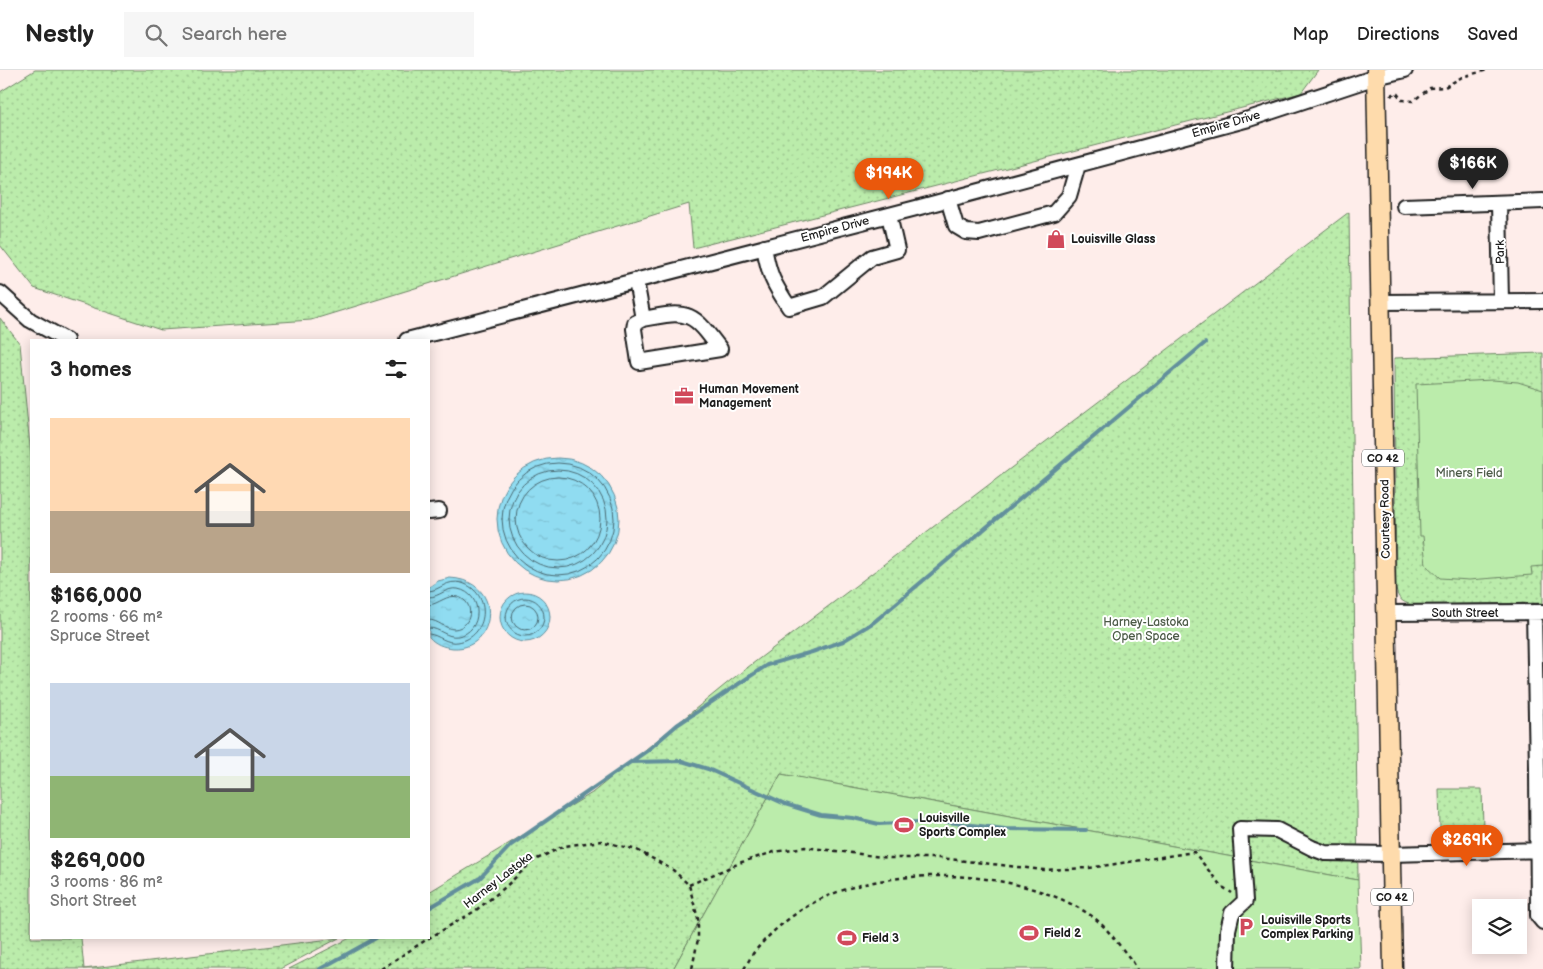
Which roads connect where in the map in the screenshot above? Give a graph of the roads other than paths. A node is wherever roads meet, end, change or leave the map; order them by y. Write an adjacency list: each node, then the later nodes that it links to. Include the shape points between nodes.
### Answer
1 (1405, 70): 2 (street, Empire Drive)
2 (1376, 74): 3 (street, Empire Drive, via 1248,119); 14 (main road, Courtesy Road / CO 42)
3 (1078, 164): 4 (street, Empire Drive); 4 (street, via 1069,196 1054,213 979,233 966,232 956,226)
4 (948, 199): 8 (street, Empire Drive)
5 (1543, 201): 6 (street)
6 (1499, 204): 7 (street); 12 (street, Park)
7 (1404, 206)
8 (889, 215): 9 (street, Empire Drive); 9 (street, via 897,250 872,257 823,296 789,307 769,274)
9 (764, 247): 10 (street, Empire Drive)
10 (636, 281): 15 (street); 17 (street, Empire Drive)
11 (0, 293): 16 (street, via 30,320)
12 (1501, 301): 13 (street); 14 (street)
13 (1543, 301)
14 (1380, 302): 19 (main road, Courtesy Road / CO 42)
15 (643, 319): 15 (street, via 635,322 634,329 640,362 720,349 697,320 683,314)
16 (64, 339)
17 (411, 339)
18 (1538, 612): 19 (street, South Street); 20 (street)
19 (1387, 613): 22 (main road, Courtesy Road / CO 42)
20 (1539, 655): 21 (street)
21 (1540, 850): 22 (street); 23 (street, via 1538,916)
22 (1391, 854): 24 (street, via 1325,852 1277,830 1240,829 1245,901 1232,913); 25 (main road, Courtesy Road / CO 42)
23 (1543, 922)
24 (1227, 969)
25 (1393, 969)

